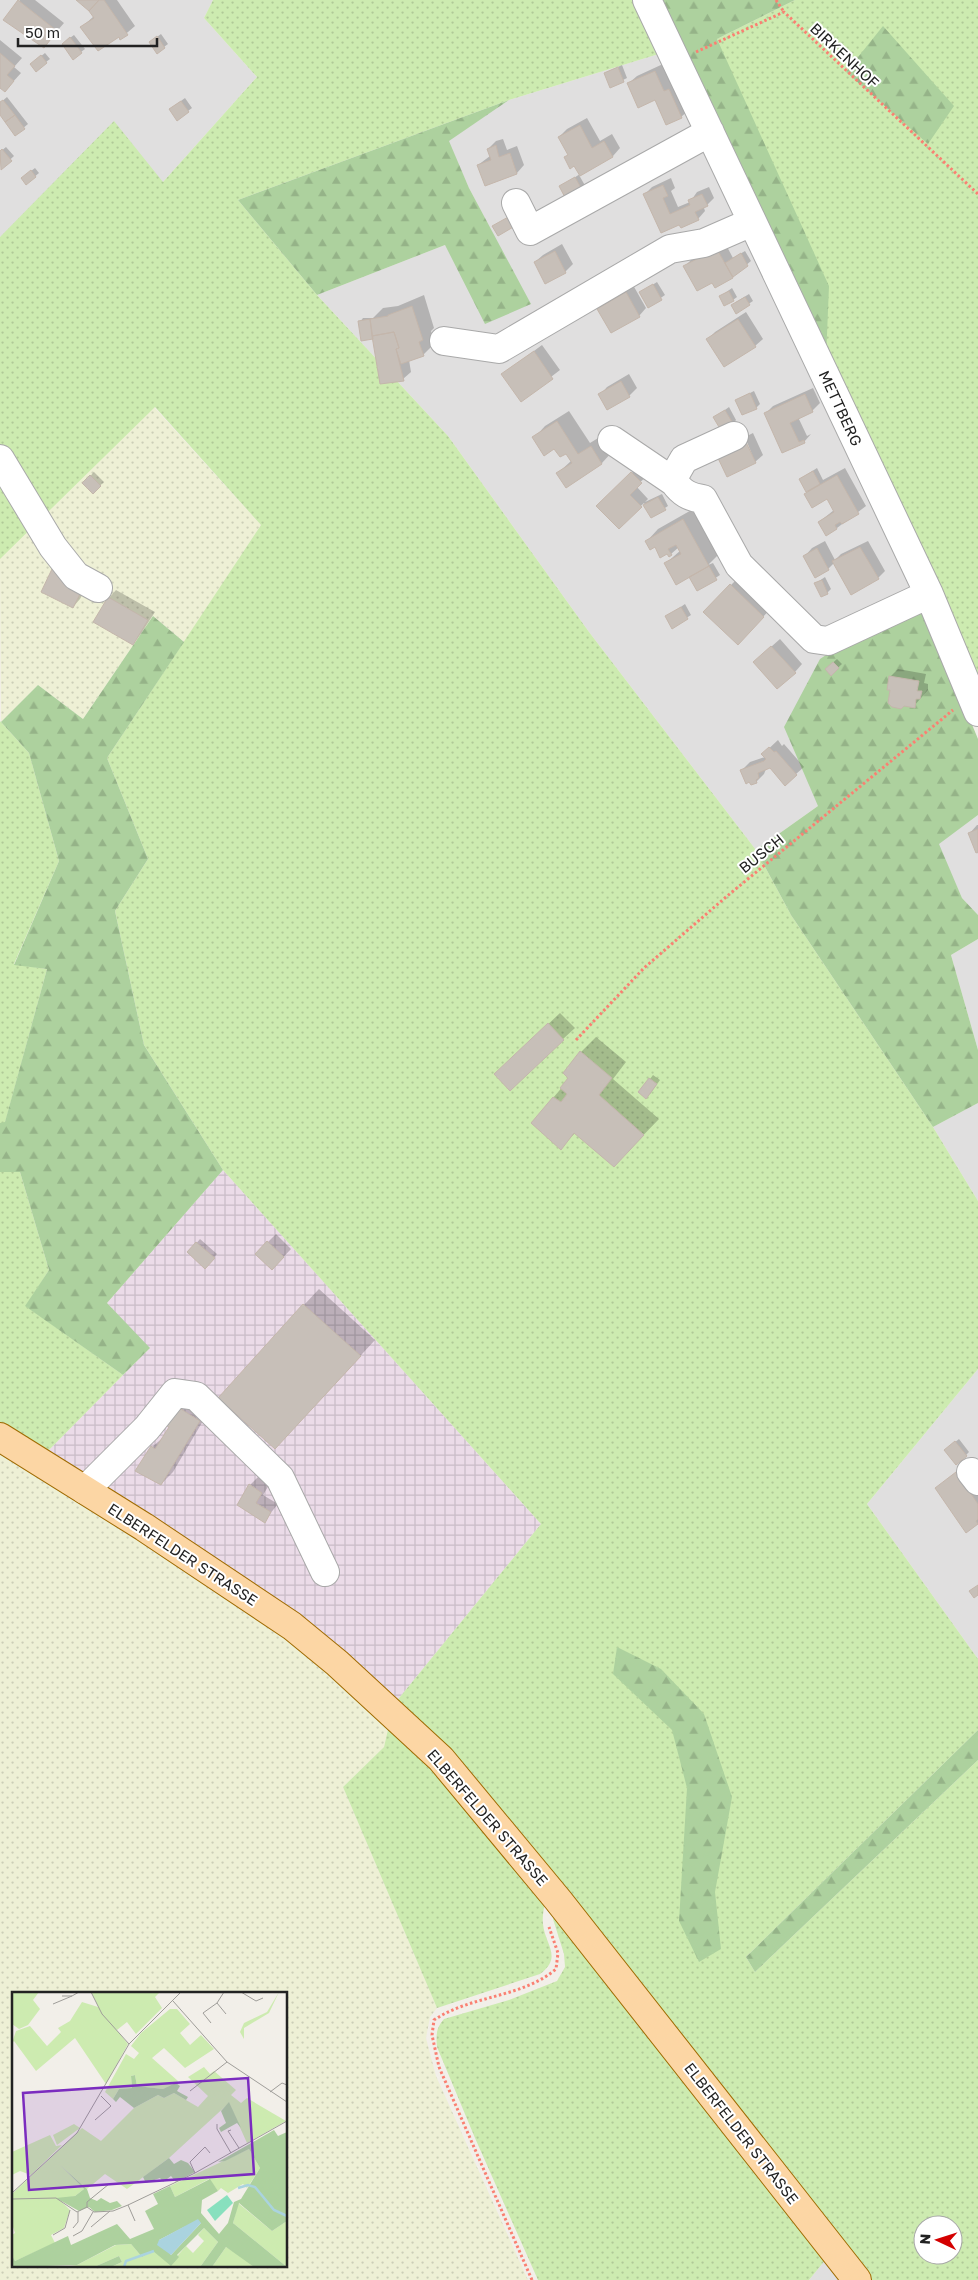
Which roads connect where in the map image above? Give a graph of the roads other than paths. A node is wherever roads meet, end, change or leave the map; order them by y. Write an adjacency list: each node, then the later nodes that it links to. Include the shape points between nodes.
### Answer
1 (647, 0): 2 (street, METTBERG)
2 (710, 132): 3 (street, via 530,231); 4 (street, METTBERG)
3 (516, 203)
4 (752, 222): 5 (street, via 704,243 670,249 499,349); 11 (street, METTBERG)
5 (444, 341)
6 (734, 436): 9 (street, via 684,460)
7 (612, 440): 9 (street)
8 (0, 459): 10 (street, via 53,547 76,576)
9 (674, 482): 11 (street, via 691,497 703,498 739,565 814,639 828,641)
10 (98, 588)
11 (929, 594): 12 (street, METTBERG)
12 (975, 704)
13 (0, 1437): 14 (main road, ELBERFELDER STRASSE)
14 (85, 1490): 15 (street, via 147,1428 175,1393 196,1396 280,1478); 16 (main road, ELBERFELDER STRASSE, via 292,1626 441,1759 558,1900)
15 (325, 1572)
16 (857, 2280)

